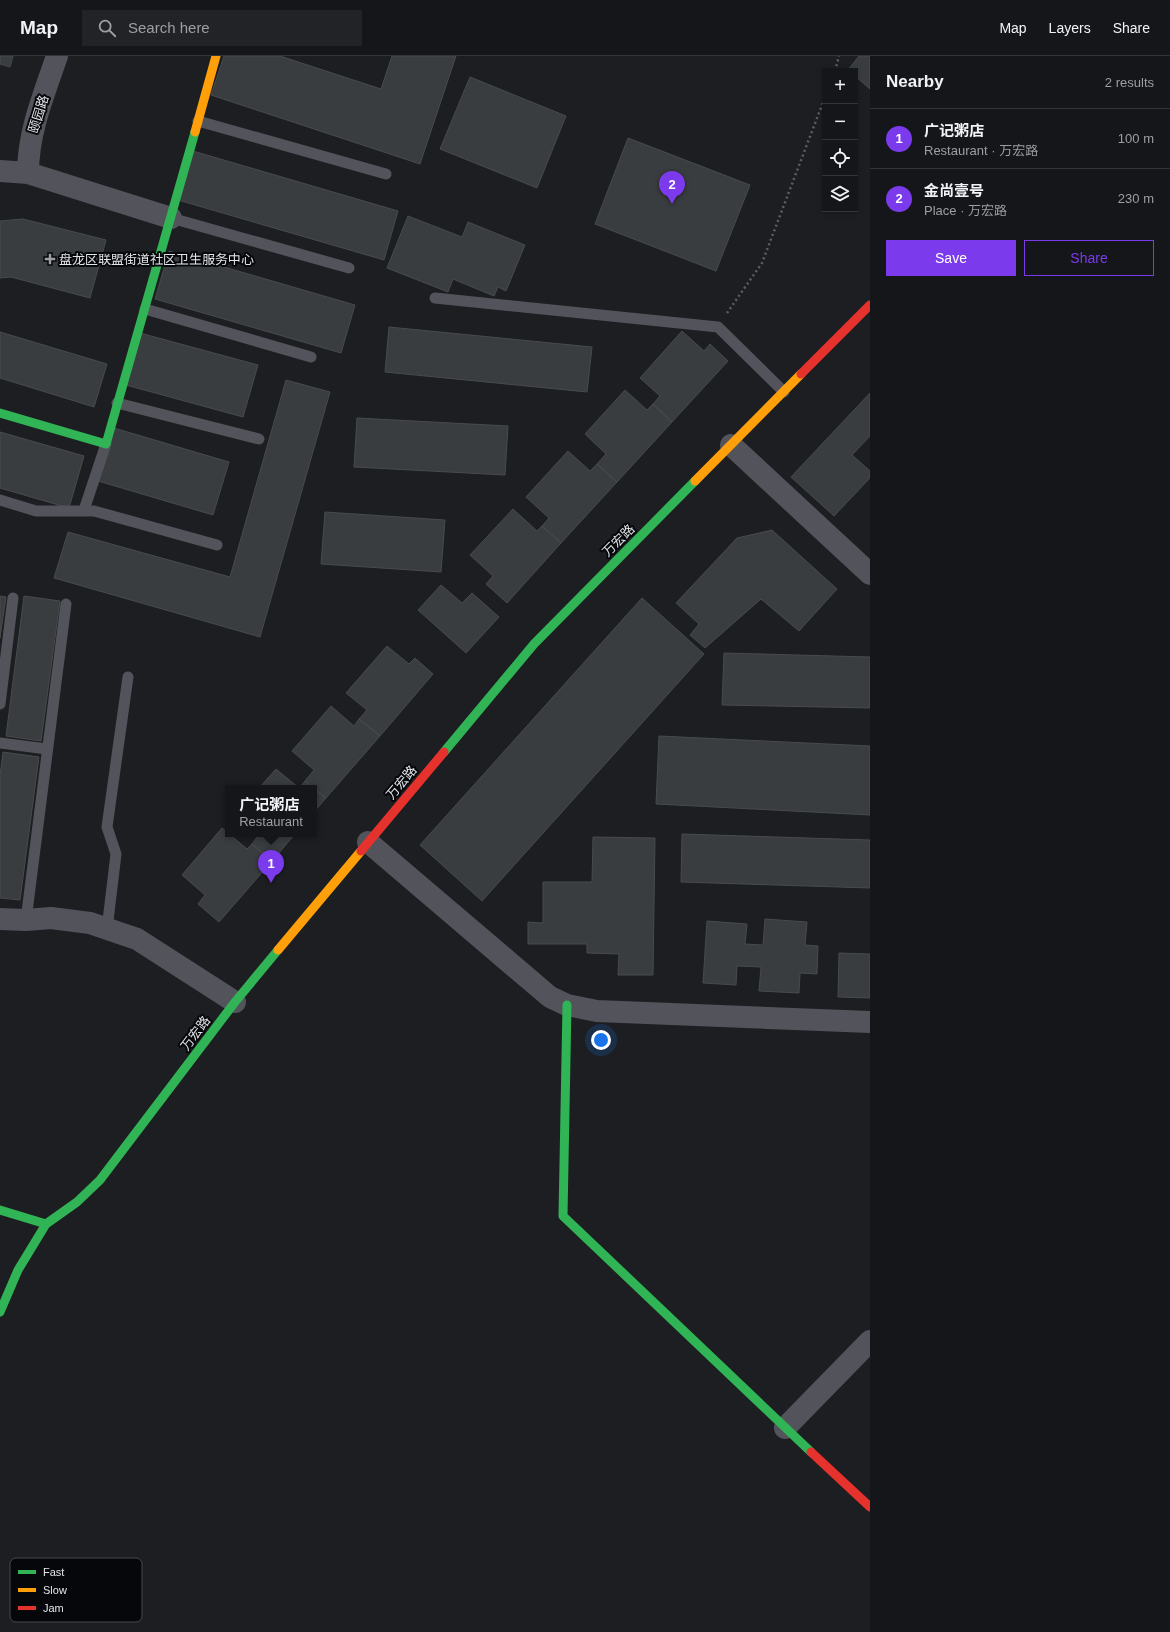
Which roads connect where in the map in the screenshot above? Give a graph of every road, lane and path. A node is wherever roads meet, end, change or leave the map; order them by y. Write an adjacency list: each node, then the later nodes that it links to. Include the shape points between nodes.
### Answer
1 (57, 56): 8 (street, 颐园路, via 32,134)
2 (216, 56): 6 (street)
3 (840, 56): 4 (path)
4 (836, 68)
5 (822, 104): 15 (path, via 762,263)
6 (198, 122): 9 (lane); 10 (street)
7 (0, 172): 8 (street)
8 (28, 173): 10 (street)
9 (386, 174)
10 (171, 218): 11 (lane); 14 (street)
11 (349, 268)
12 (435, 298): 15 (lane)
13 (870, 305): 17 (street, 万宏路)
14 (144, 310): 16 (lane); 18 (street)
15 (718, 327): 17 (lane)
16 (311, 358)
17 (784, 392): 22 (street, 万宏路)
18 (118, 403): 20 (lane); 21 (street)
19 (0, 413): 21 (street)
20 (259, 439)
21 (106, 444): 24 (lane)
22 (731, 445): 26 (street); 33 (street, 万宏路, via 534,644)
23 (0, 500): 24 (lane, via 36,511)
24 (84, 510): 25 (lane, via 94,510)
25 (217, 545)
26 (870, 574)
27 (13, 598): 30 (lane)
28 (66, 604): 32 (lane)
29 (128, 677): 36 (lane, via 108,827 116,854)
30 (0, 704)
31 (0, 743): 32 (lane)
32 (47, 749): 35 (lane)
33 (368, 842): 37 (street, 万宏路); 38 (street, via 550,997)
34 (0, 919): 35 (street)
35 (26, 920): 36 (street, via 51,918 90,923)
36 (107, 929): 37 (street, via 137,940)
37 (235, 1002): 41 (street, 万宏路, via 100,1180 77,1202)
38 (568, 1005): 39 (street, via 597,1011); 44 (street, via 563,1216)
39 (870, 1022)
40 (0, 1210): 41 (street)
41 (46, 1224): 42 (street, 万宏路, via 18,1270)
42 (0, 1312)
43 (870, 1341): 44 (street)
44 (785, 1428): 45 (street)
45 (870, 1507)

